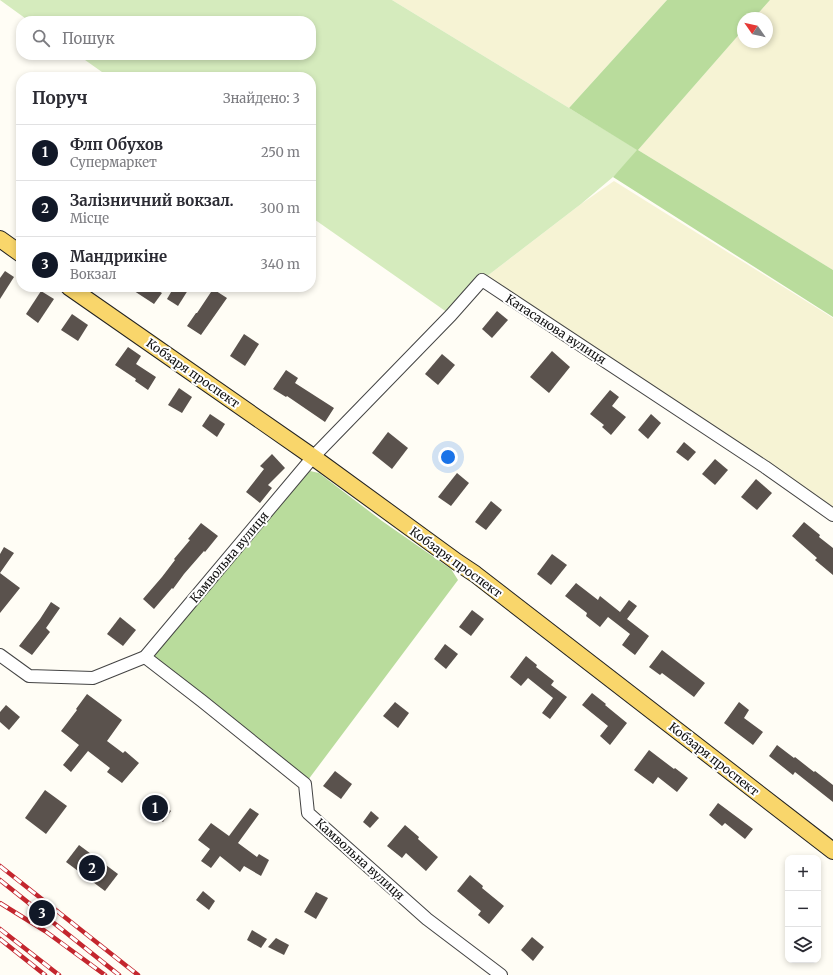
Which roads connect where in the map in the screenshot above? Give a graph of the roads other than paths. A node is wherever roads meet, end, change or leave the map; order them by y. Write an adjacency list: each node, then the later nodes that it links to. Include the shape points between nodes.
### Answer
1 (0, 239): 2 (main road)
2 (16, 250)
3 (76, 292): 4 (main road, Кобзаря проспект)
4 (312, 457): 5 (street, Катасанова вулиця, via 482,280 765,467); 7 (street, Камвольна вулиця); 8 (main road, Кобзаря проспект, via 475,574)
5 (833, 515)
6 (0, 655): 7 (street, Камвольна вулиця, via 29,676 93,678)
7 (145, 657): 9 (street, Камвольна вулиця, via 305,784 308,813 427,919)
8 (833, 851)
9 (501, 975)

